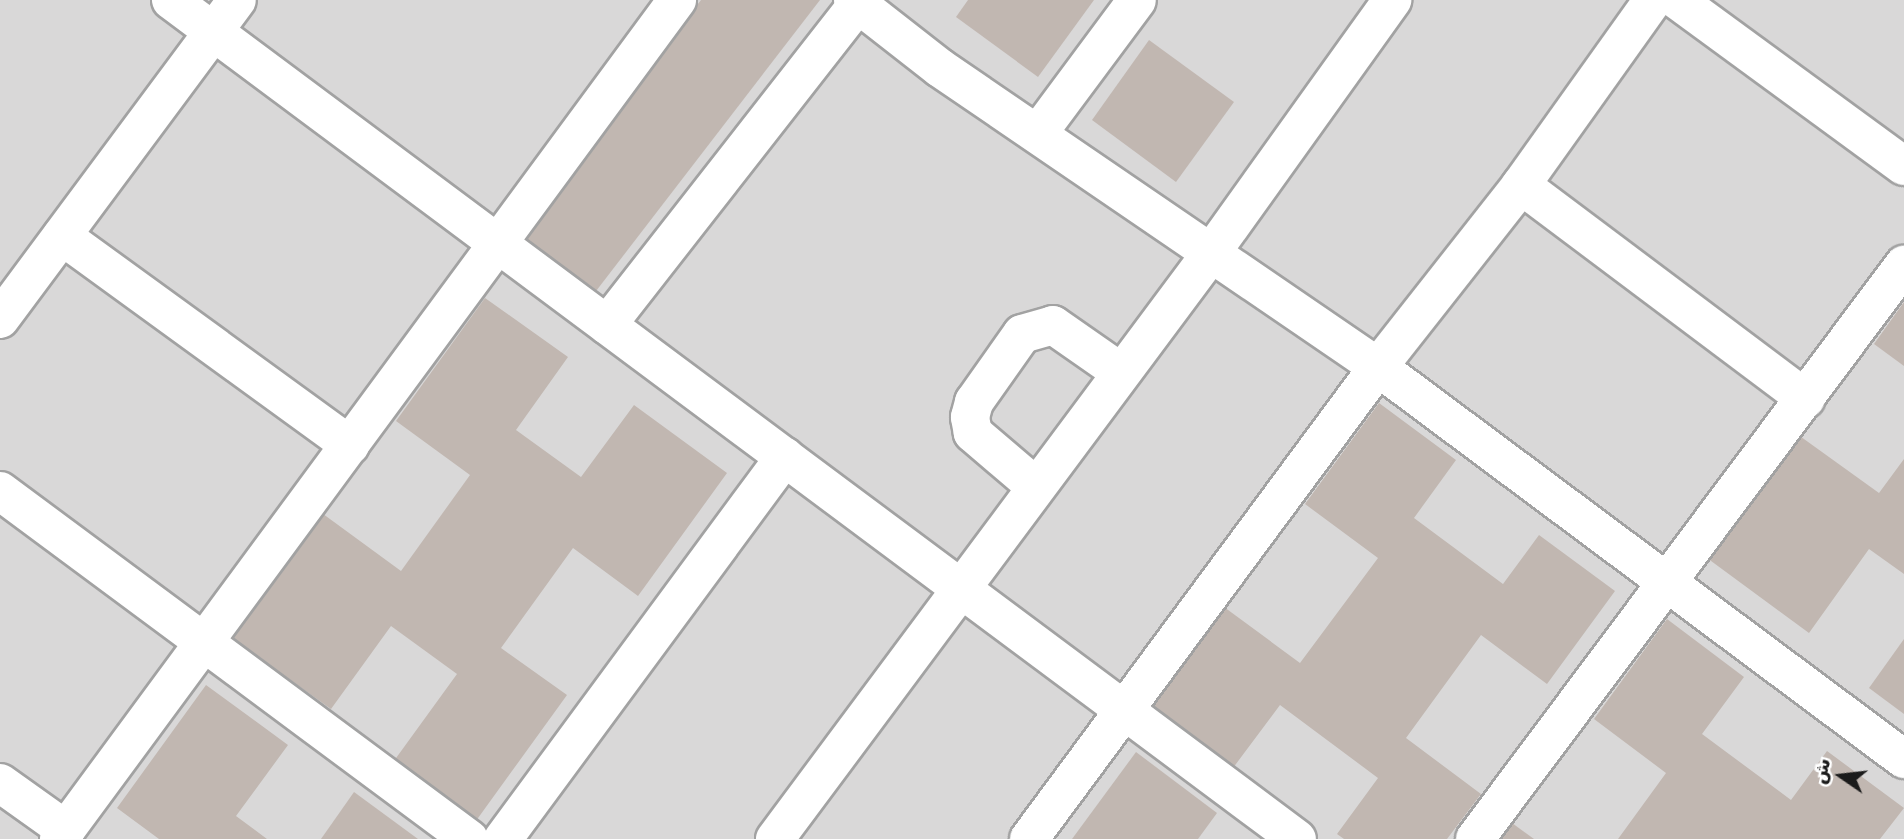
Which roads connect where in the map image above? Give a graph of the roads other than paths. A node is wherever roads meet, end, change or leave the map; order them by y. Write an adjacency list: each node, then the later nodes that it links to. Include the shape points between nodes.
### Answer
1 (171, 0): 9 (street)
2 (237, 0): 9 (street)
3 (677, 0): 14 (street)
4 (1137, 0): 10 (street)
5 (1392, 0): 15 (street)
6 (1653, 0): 12 (street)
7 (1677, 0): 11 (street)
8 (855, 2): 10 (street, via 940,68); 18 (street)
9 (214, 32): 13 (street); 14 (street)
10 (1038, 132): 15 (street)
11 (1904, 166)
12 (1521, 185): 19 (street); 21 (street)
13 (62, 236): 17 (street); 22 (street)
14 (498, 243): 18 (street); 22 (street)
15 (1209, 256): 19 (street); 20 (street)
16 (1904, 265): 21 (street)
17 (0, 319)
18 (607, 325): 23 (street)
19 (1378, 367): 26 (street); 29 (street)
20 (1119, 371): 24 (street); 24 (street, via 1053,325 1022,334 974,402 970,417 973,433)
21 (1805, 399): 26 (street)
22 (350, 445): 28 (street)
23 (785, 457): 27 (street); 34 (street)
24 (1035, 486): 27 (street)
25 (0, 491): 28 (street)
26 (1667, 583): 30 (street); 38 (street)
27 (959, 589): 29 (street); 35 (street)
28 (204, 642): 32 (street); 33 (street)
29 (1124, 710): 36 (street); 37 (street)
30 (1904, 760)
31 (0, 783): 32 (street)
32 (63, 834)
33 (469, 839)
34 (503, 839)
35 (775, 839)
36 (1029, 839)
37 (1297, 839)
38 (1475, 839)

